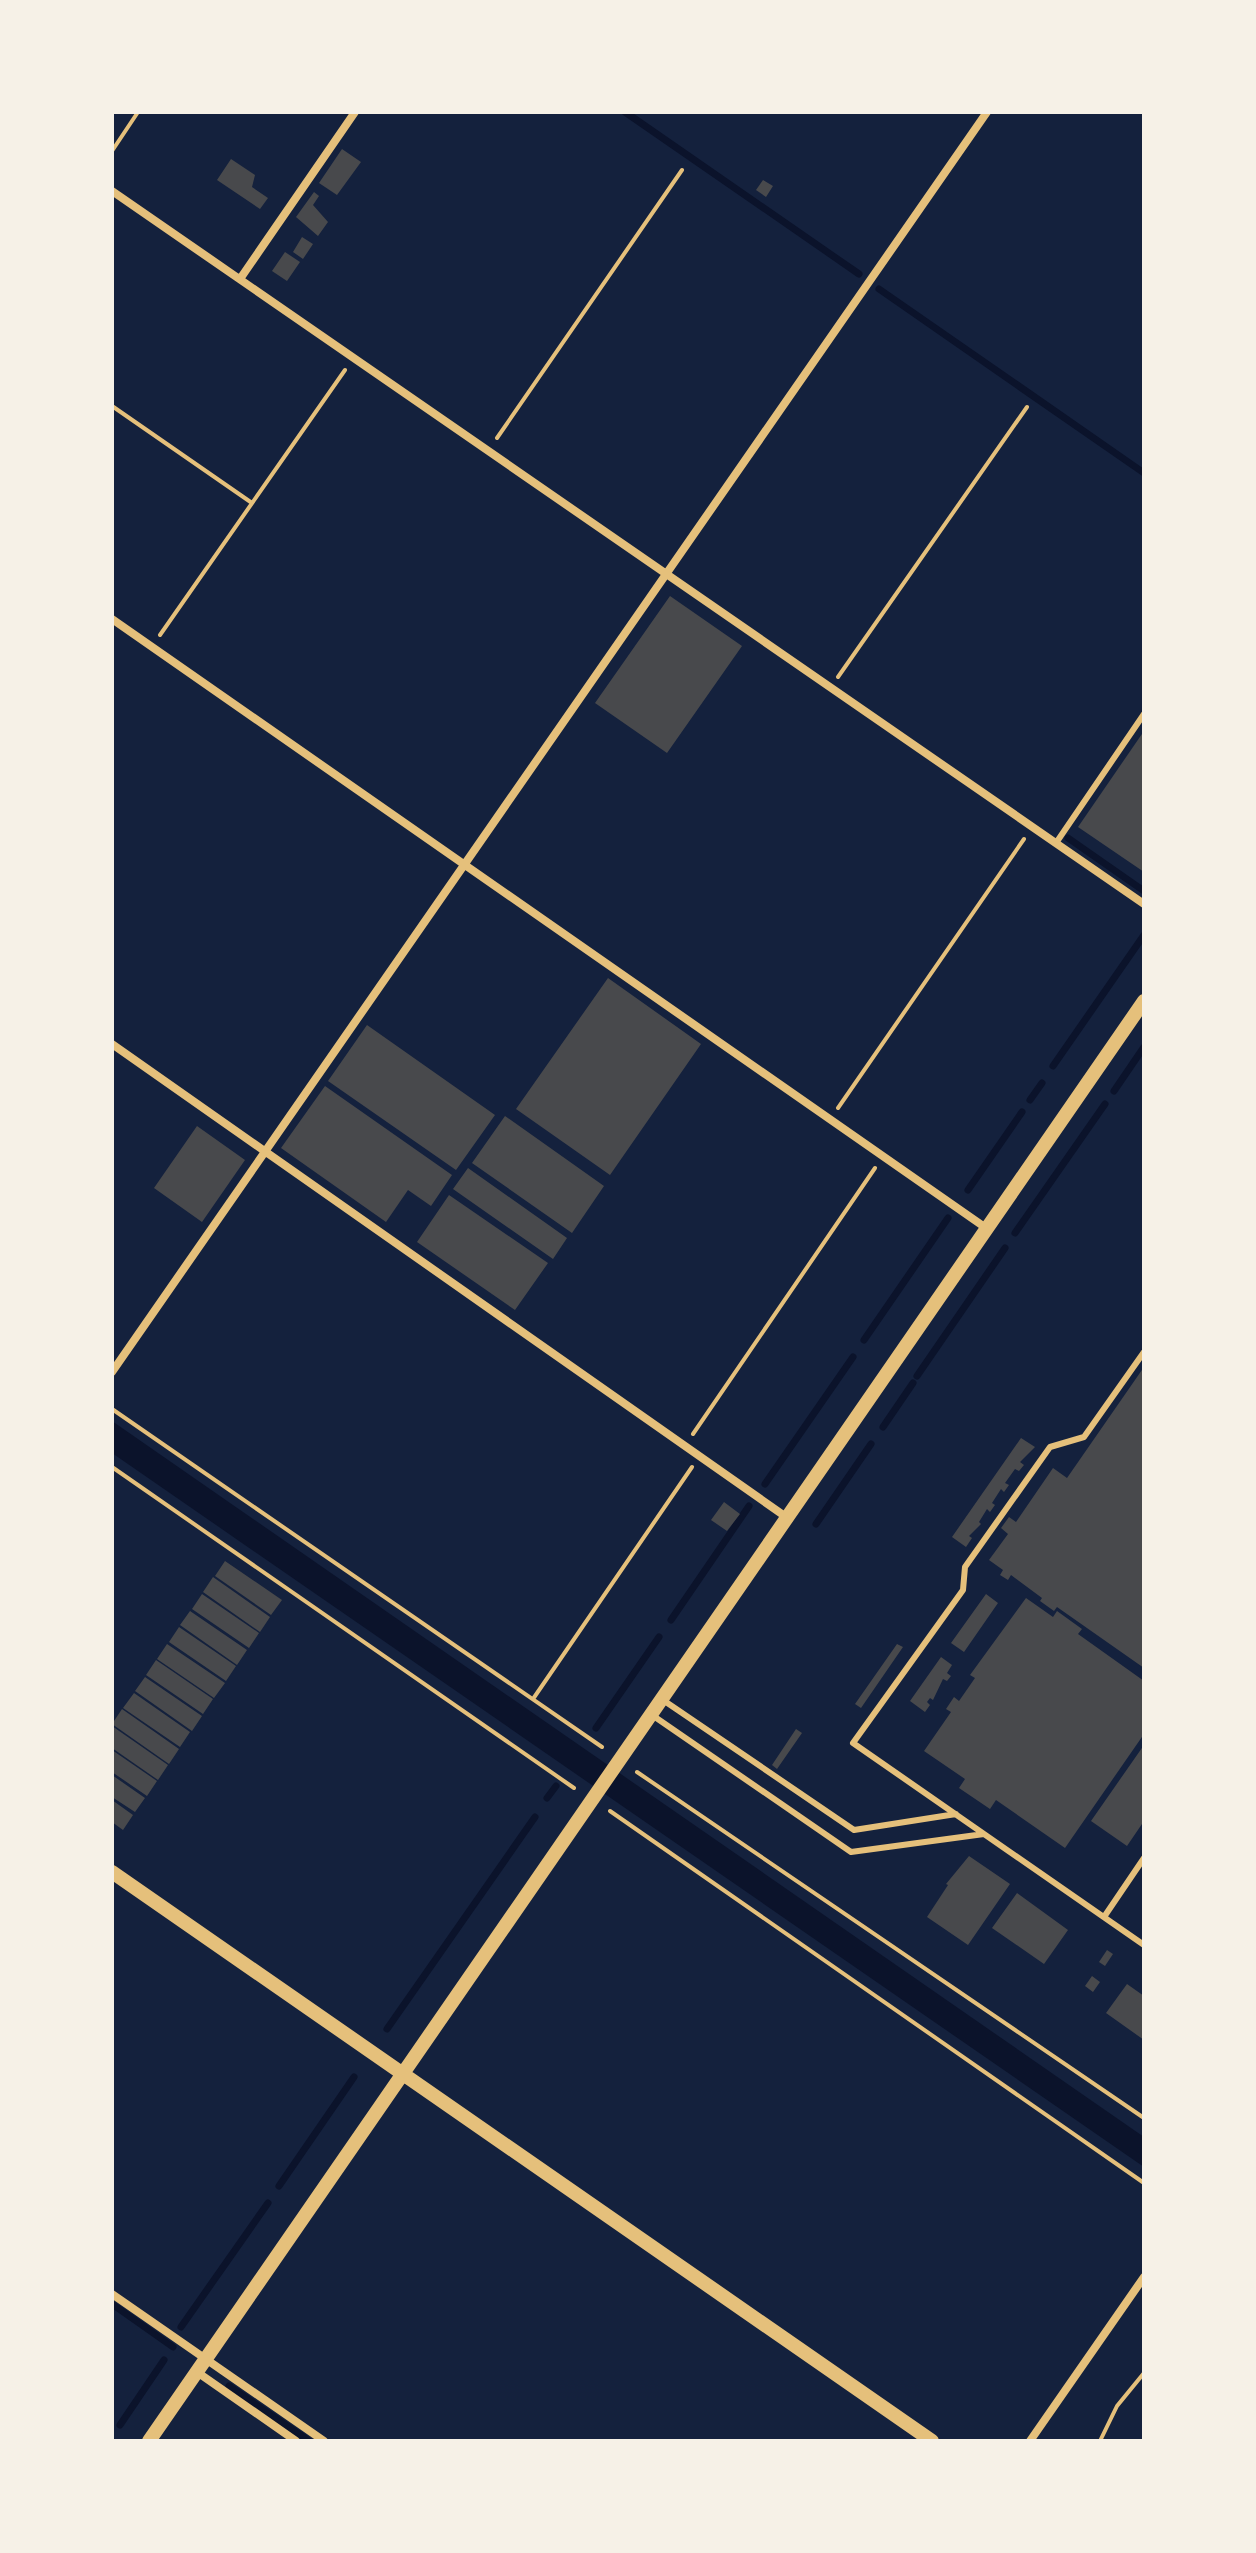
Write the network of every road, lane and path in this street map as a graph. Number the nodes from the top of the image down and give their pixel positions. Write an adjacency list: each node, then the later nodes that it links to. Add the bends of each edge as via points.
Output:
1 (138, 112): 4 (path)
2 (355, 112): 7 (street)
3 (987, 112): 13 (street)
4 (112, 151)
5 (682, 170): 11 (path)
6 (112, 191): 7 (street)
7 (240, 279): 8 (street)
8 (353, 358): 11 (street); 12 (path)
9 (112, 406): 12 (path)
10 (1027, 407): 16 (path)
11 (488, 451): 13 (street)
12 (252, 503): 15 (path)
13 (667, 574): 16 (street); 20 (street)
14 (112, 619): 15 (street)
15 (152, 647): 20 (street)
16 (831, 688): 18 (street)
17 (1144, 714): 19 (lane)
18 (1032, 827): 19 (street); 24 (path)
19 (1056, 843): 21 (street)
20 (465, 864): 24 (street); 25 (street)
21 (1144, 904)
22 (1144, 1001): 27 (street)
23 (112, 1044): 25 (street)
24 (830, 1120): 26 (street)
25 (264, 1153): 29 (street); 31 (street)
26 (883, 1157): 27 (street); 31 (path)
27 (986, 1228): 34 (street)
28 (1144, 1352): 42 (lane, via 1084,1437 1050,1447 965,1567 963,1590 853,1743)
29 (112, 1372)
30 (112, 1409): 35 (path)
31 (685, 1446): 32 (street)
32 (699, 1456): 34 (street); 35 (path)
33 (112, 1467): 40 (path)
34 (789, 1519): 36 (street)
35 (533, 1699): 38 (path)
36 (663, 1700): 37 (street); 42 (lane, via 854,1830)
37 (652, 1715): 43 (lane, via 851,1852); 48 (street)
38 (602, 1747)
39 (637, 1772): 49 (path)
40 (574, 1788)
41 (610, 1811): 50 (path)
42 (956, 1814): 43 (lane)
43 (984, 1834): 46 (lane)
44 (1144, 1858): 46 (lane)
45 (112, 1872): 48 (street)
46 (1104, 1917): 47 (lane)
47 (1144, 1945)
48 (403, 2074): 53 (street); 58 (street)
49 (1144, 2118)
50 (1144, 2183)
51 (1144, 2277): 59 (street)
52 (112, 2294): 53 (street)
53 (201, 2365): 55 (street); 56 (street); 57 (street)
54 (1144, 2373): 60 (path, via 1117,2406)
55 (149, 2441)
56 (296, 2441)
57 (324, 2441)
58 (932, 2441)
59 (1030, 2441)
60 (1100, 2441)

